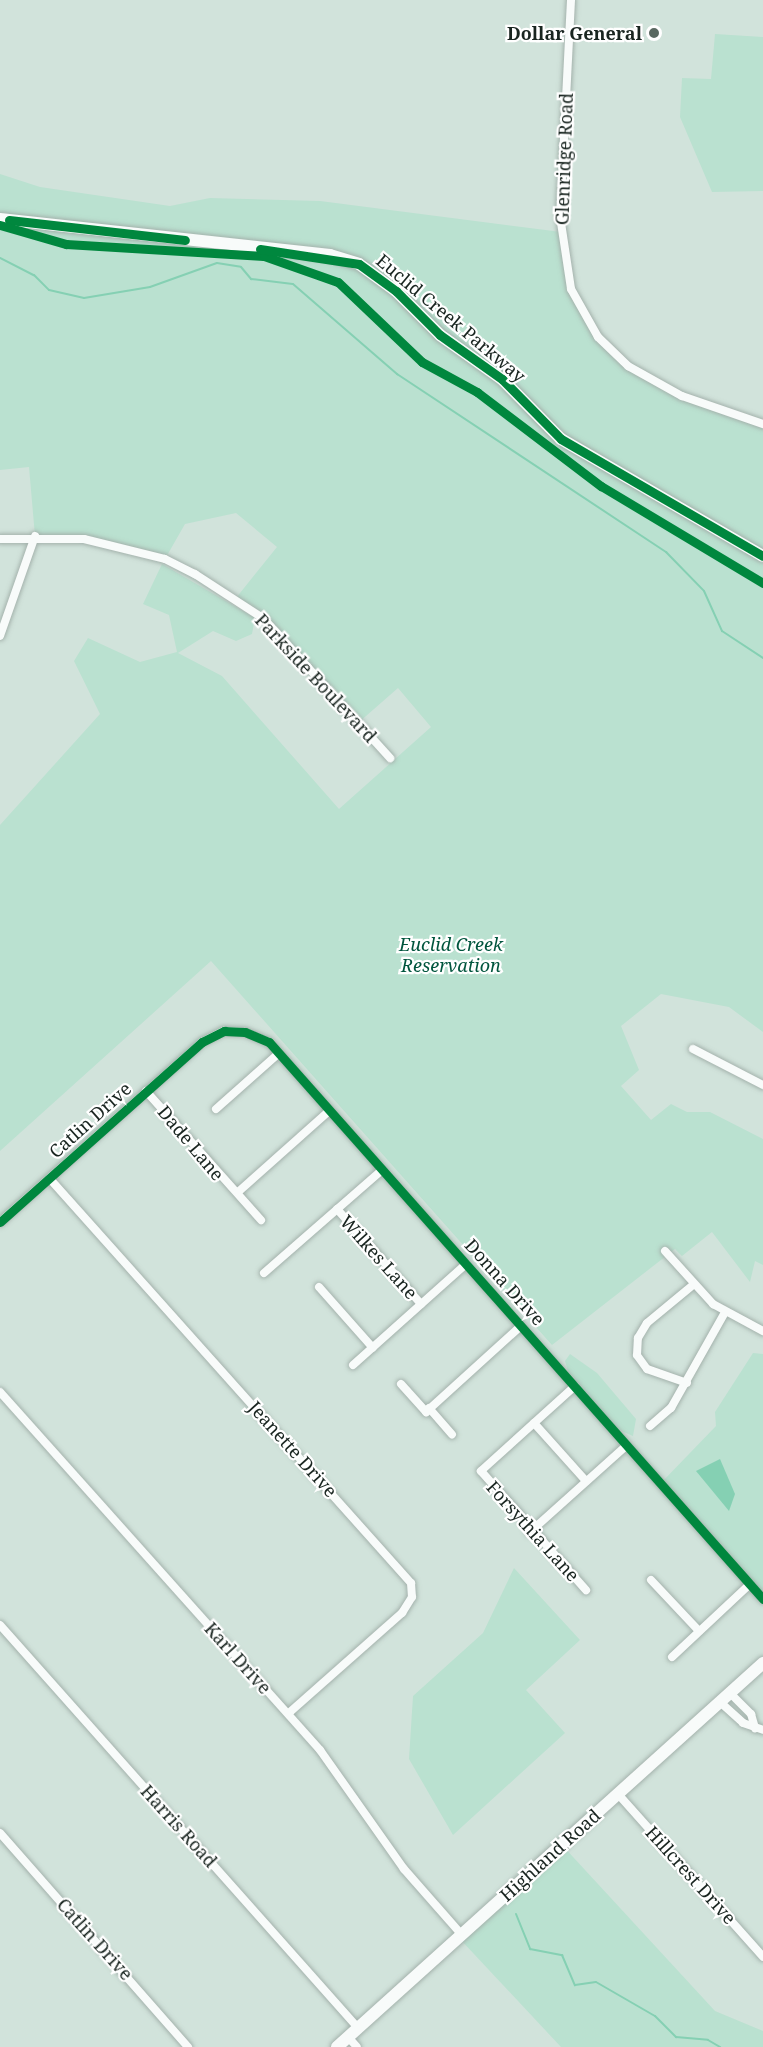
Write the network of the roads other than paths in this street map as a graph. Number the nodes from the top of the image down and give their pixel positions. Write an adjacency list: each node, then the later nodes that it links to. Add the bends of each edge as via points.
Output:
1 (571, 0): 3 (street, Glenridge Road, via 560,216 571,289 598,337 628,366 682,396)
2 (0, 219): 6 (street, Euclid Creek Parkway, via 330,255 359,264 396,291 440,335 502,379 561,439)
3 (763, 424)
4 (35, 537): 5 (street, Parkside Boulevard); 7 (street); 8 (street, Parkside Boulevard, via 129,548 165,560 231,594 264,619)
5 (0, 539)
6 (763, 556)
7 (0, 636)
8 (390, 758)
9 (202, 1042): 11 (street, Donna Drive, via 224,1030 245,1032); 13 (street, Catlin Drive)
10 (693, 1049): 12 (street)
11 (279, 1053): 14 (street); 15 (street, Donna Drive)
12 (763, 1085)
13 (146, 1091): 17 (street, Catlin Drive); 18 (street, Dade Lane, via 225,1185)
14 (216, 1109)
15 (329, 1111): 16 (street, Donna Drive); 18 (street)
16 (382, 1170): 19 (street); 23 (street, Donna Drive)
17 (50, 1179): 21 (street, Catlin Drive); 54 (street, Jeanette Drive, via 411,1583 412,1597 402,1613)
18 (238, 1192): 20 (street, Dade Lane)
19 (337, 1209): 24 (street); 27 (street, Wilkes Lane)
20 (261, 1220)
21 (0, 1222)
22 (665, 1251): 25 (street)
23 (466, 1264): 27 (street); 29 (street, Donna Drive)
24 (264, 1273)
25 (693, 1285): 28 (street); 33 (street, via 647,1323 638,1338 638,1354 647,1369)
26 (319, 1287): 31 (street)
27 (421, 1304): 31 (street)
28 (724, 1312): 30 (street); 33 (street)
29 (521, 1326): 35 (street, Donna Drive); 37 (street)
30 (763, 1331)
31 (373, 1348): 32 (street)
32 (353, 1365)
33 (687, 1383): 39 (street, via 671,1408)
34 (401, 1384): 37 (street, via 426,1412)
35 (575, 1386): 38 (street); 41 (street, Donna Drive)
36 (0, 1392): 54 (street, Karl Drive)
37 (429, 1408): 40 (street)
38 (534, 1423): 42 (street); 43 (street, Forsythia Lane, via 480,1471)
39 (650, 1426)
40 (453, 1434)
41 (627, 1445): 42 (street); 45 (street, Donna Drive)
42 (586, 1481): 43 (street)
43 (530, 1532): 46 (street, Forsythia Lane)
44 (651, 1580): 49 (street)
45 (750, 1584): 47 (street, Donna Drive); 49 (street)
46 (586, 1590)
47 (763, 1599)
48 (0, 1625): 60 (street, Harris Road)
49 (699, 1631): 50 (street)
50 (672, 1657)
51 (763, 1663): 52 (street, Highland Road)
52 (730, 1693): 53 (street, Highland Road); 55 (street, via 751,1714)
53 (720, 1702): 55 (street); 56 (street, Highland Road)
54 (288, 1714): 58 (street, Karl Drive, via 334,1768 404,1869)
55 (759, 1729)
56 (618, 1794): 58 (street, Highland Road); 59 (street, Hillcrest Drive)
57 (0, 1833): 62 (street, Catlin Drive)
58 (462, 1935): 60 (street, Highland Road)
59 (763, 1957)
60 (358, 2028): 61 (street, Highland Road)
61 (348, 2037): 63 (street, Highland Road); 64 (street)
62 (188, 2047)
63 (337, 2047)
64 (357, 2047)

